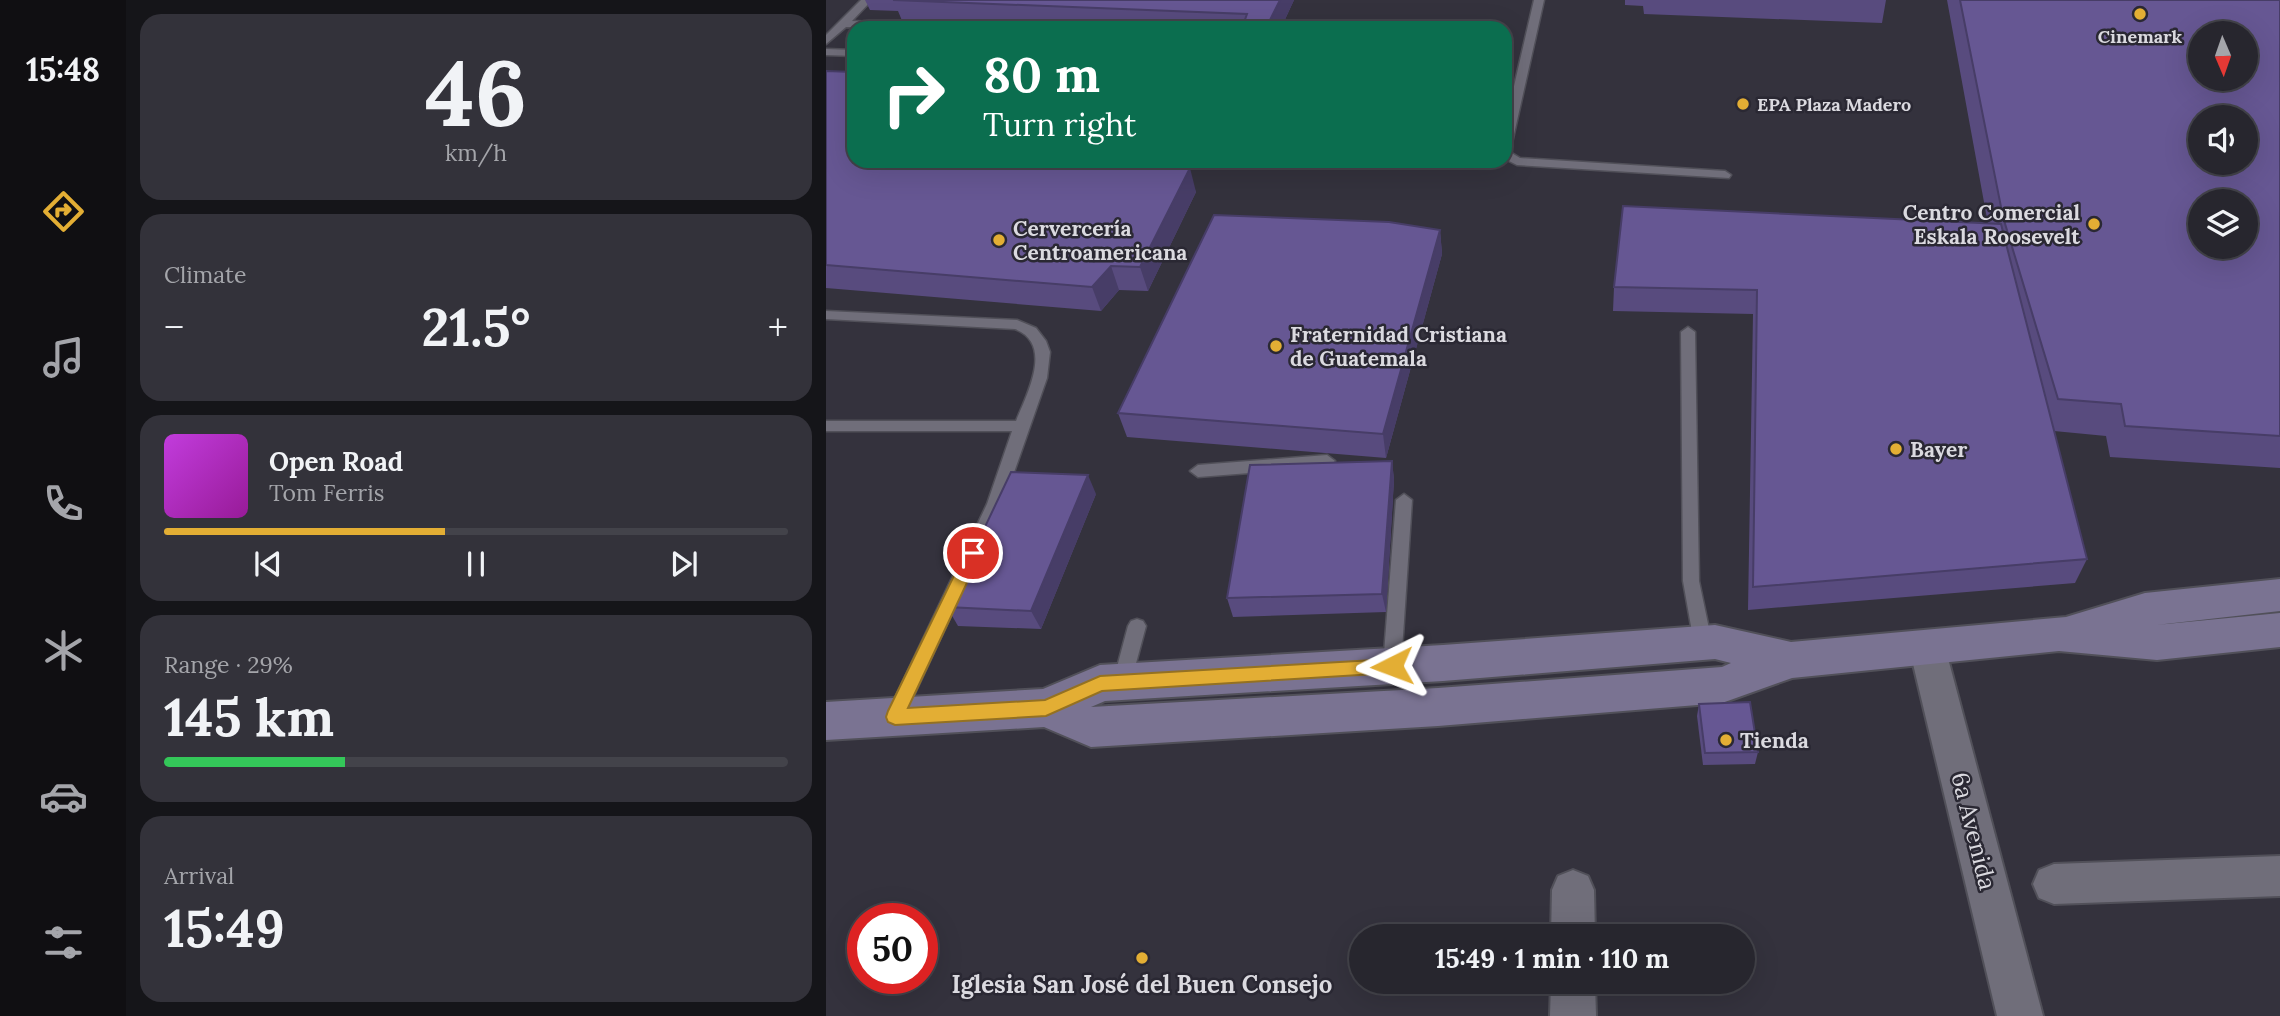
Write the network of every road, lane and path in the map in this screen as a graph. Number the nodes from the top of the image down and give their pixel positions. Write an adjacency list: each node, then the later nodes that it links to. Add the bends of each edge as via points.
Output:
1 (867, 0): 3 (lane)
2 (1539, 0): 8 (lane)
3 (843, 24): 4 (lane); 5 (lane)
4 (847, 24)
5 (826, 41)
6 (826, 52): 7 (lane)
7 (847, 53)
8 (1512, 121)
9 (1512, 157): 10 (lane)
10 (1725, 175)
11 (826, 315): 14 (lane, via 1017,325 1033,332 1041,346 1043,369)
12 (1688, 332): 22 (lane, via 1691,581)
13 (826, 426): 14 (lane)
14 (1021, 426): 28 (lane, via 995,504)
15 (1327, 461): 16 (lane)
16 (1198, 471)
17 (1404, 500): 25 (lane)
18 (2280, 595): 21 (main road, via 2145,610)
19 (1137, 626): 26 (lane)
20 (2280, 630): 21 (main road, via 2157,643)
21 (2059, 634): 23 (main road)
22 (1703, 643): 24 (main road); 25 (main road)
23 (1927, 647): 24 (main road); 36 (street, 6a Avenida)
24 (1791, 660): 27 (main road, via 1722,685 1438,707 1091,728)
25 (1392, 666): 26 (main road)
26 (1122, 682): 27 (main road, via 1100,683)
27 (1046, 708): 28 (main road)
28 (895, 717): 29 (main road)
29 (826, 721)
30 (2280, 876): 31 (street)
31 (2054, 884)
32 (1573, 890): 33 (street)
33 (1573, 924)
34 (1573, 994): 35 (street)
35 (1573, 1016)
36 (2020, 1016)

